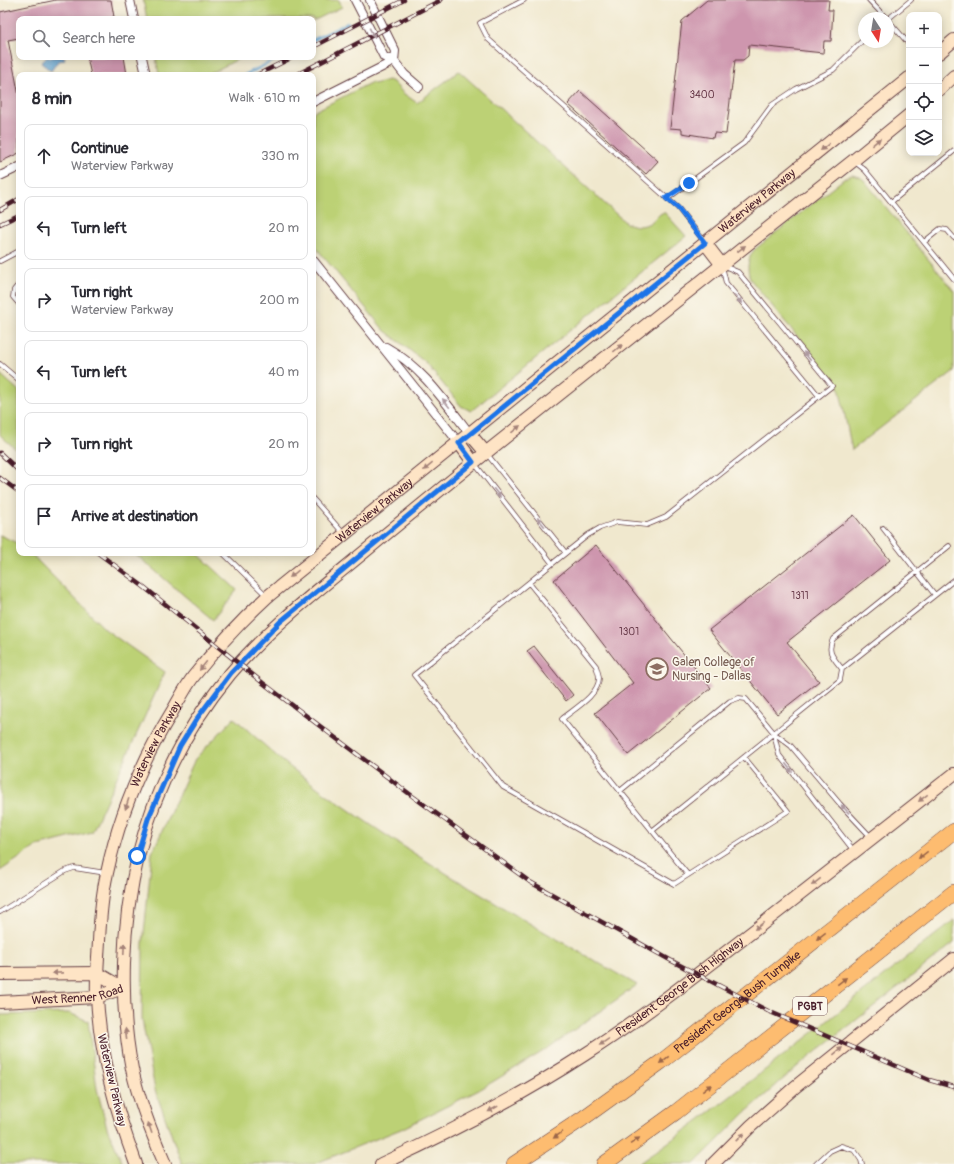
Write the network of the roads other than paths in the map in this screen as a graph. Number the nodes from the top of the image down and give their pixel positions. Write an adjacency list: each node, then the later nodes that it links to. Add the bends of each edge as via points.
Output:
1 (130, 0): 9 (street)
2 (355, 0): 16 (street, one-way to 16, via 384,57)
3 (370, 0): 16 (street, via 395,51)
4 (524, 0): 28 (lane, via 480,23 488,39)
5 (869, 0): 7 (lane)
6 (911, 0): 8 (lane)
7 (880, 12)
8 (894, 13)
9 (133, 16)
10 (894, 27): 12 (lane)
11 (954, 40): 14 (main road)
12 (906, 41)
13 (858, 45): 28 (lane, via 833,70 772,105 744,143)
14 (942, 50)
15 (143, 60): 17 (street)
16 (394, 60): 20 (street); 22 (street)
17 (145, 72)
18 (954, 76): 21 (main road)
19 (906, 80): 32 (main road, Waterview Parkway, one-way to 32)
20 (418, 87)
21 (942, 87)
22 (316, 100)
23 (906, 117): 25 (main road, Waterview Parkway, one-way to 23)
24 (954, 151): 29 (lane)
25 (854, 160): 29 (lane); 36 (main road, Waterview Parkway, one-way to 25)
26 (16, 168): 27 (street)
27 (0, 176)
28 (666, 198): 32 (lane, via 678,208)
29 (891, 202): 31 (lane)
30 (954, 238): 31 (lane, via 947,230 940,229)
31 (924, 242): 37 (lane)
32 (705, 243): 36 (main road); 44 (main road, Waterview Parkway)
33 (16, 253): 34 (lane)
34 (0, 261)
35 (316, 264): 40 (street)
36 (722, 265): 43 (lane, one-way to 43, via 726,283); 43 (lane, one-way to 36, via 832,386 738,272); 46 (main road, Waterview Parkway, one-way to 36)
37 (954, 279)
38 (16, 288): 39 (lane)
39 (16, 300)
40 (382, 345): 44 (street, one-way to 40, via 426,378 398,354); 45 (street)
41 (0, 364): 42 (lane)
42 (16, 377)
43 (819, 396): 52 (lane, via 666,517 647,524 617,522 607,525)
44 (470, 434): 45 (main road, Waterview Parkway); 46 (main road)
45 (459, 443): 47 (main road); 50 (main road, Waterview Parkway, one-way to 50)
46 (486, 453): 47 (main road, Waterview Parkway); 52 (lane, one-way to 46)
47 (473, 462): 54 (lane, one-way to 54); 76 (main road, Waterview Parkway, one-way to 47, via 128,902 137,856 162,785 180,746 198,717 231,673 280,622)
48 (316, 502): 50 (lane)
49 (883, 528): 55 (lane)
50 (344, 534): 59 (main road, Waterview Parkway, one-way to 59)
51 (949, 546): 55 (lane)
52 (565, 552): 54 (lane)
53 (226, 556): 59 (lane)
54 (552, 563): 57 (lane)
55 (918, 571): 58 (lane); 60 (lane, via 833,639 830,646 831,654)
56 (954, 580): 58 (lane)
57 (529, 583): 64 (lane, via 596,666 599,676 594,693 562,719); 70 (lane, via 414,675 503,787 674,884)
58 (935, 595): 60 (lane)
59 (267, 597): 69 (main road, Waterview Parkway, one-way to 69, via 227,636 192,678 164,725 130,795)
60 (842, 669): 61 (lane, via 840,680)
61 (774, 733): 62 (lane); 64 (lane, via 746,699 730,701); 67 (lane, one-way to 61, via 792,746); 68 (lane, one-way to 68, via 779,756)
62 (744, 757): 65 (lane); 70 (lane, via 788,811)
63 (954, 774): 67 (main road, President George Bush Highway, one-way to 67)
64 (620, 791): 65 (lane)
65 (652, 831): 70 (lane)
66 (954, 831): 82 (highway, President George Bush Turnpike, one-way to 82, via 666,1058)
67 (872, 838): 68 (main road, President George Bush Highway)
68 (854, 852): 81 (main road, President George Bush Highway, one-way to 81, via 650,1011 586,1054 485,1114)
69 (107, 873): 72 (lane, via 74,868 65,870); 74 (main road, Waterview Parkway, via 100,919)
70 (688, 875)
71 (951, 895): 83 (highway, PGBT, one-way to 71, via 676,1112)
72 (0, 912)
73 (954, 959): 84 (main road, one-way to 73, via 800,1083)
74 (97, 973): 75 (main road, West Renner Road, one-way to 75); 76 (main road, West Renner Road); 77 (main road, Waterview Parkway)
75 (0, 974)
76 (123, 988): 77 (main road, West Renner Road); 80 (main road, Waterview Parkway, one-way to 76, via 152,1133 133,1072 126,1038)
77 (97, 998): 78 (main road, West Renner Road); 79 (main road, Waterview Parkway, via 109,1078)
78 (0, 1002)
79 (136, 1164)
80 (165, 1164)
81 (381, 1164)
82 (514, 1164)
83 (604, 1164)
84 (713, 1164)
85 (816, 1164): 86 (lane, via 830,1151 841,1146 854,1150)
86 (862, 1164)

